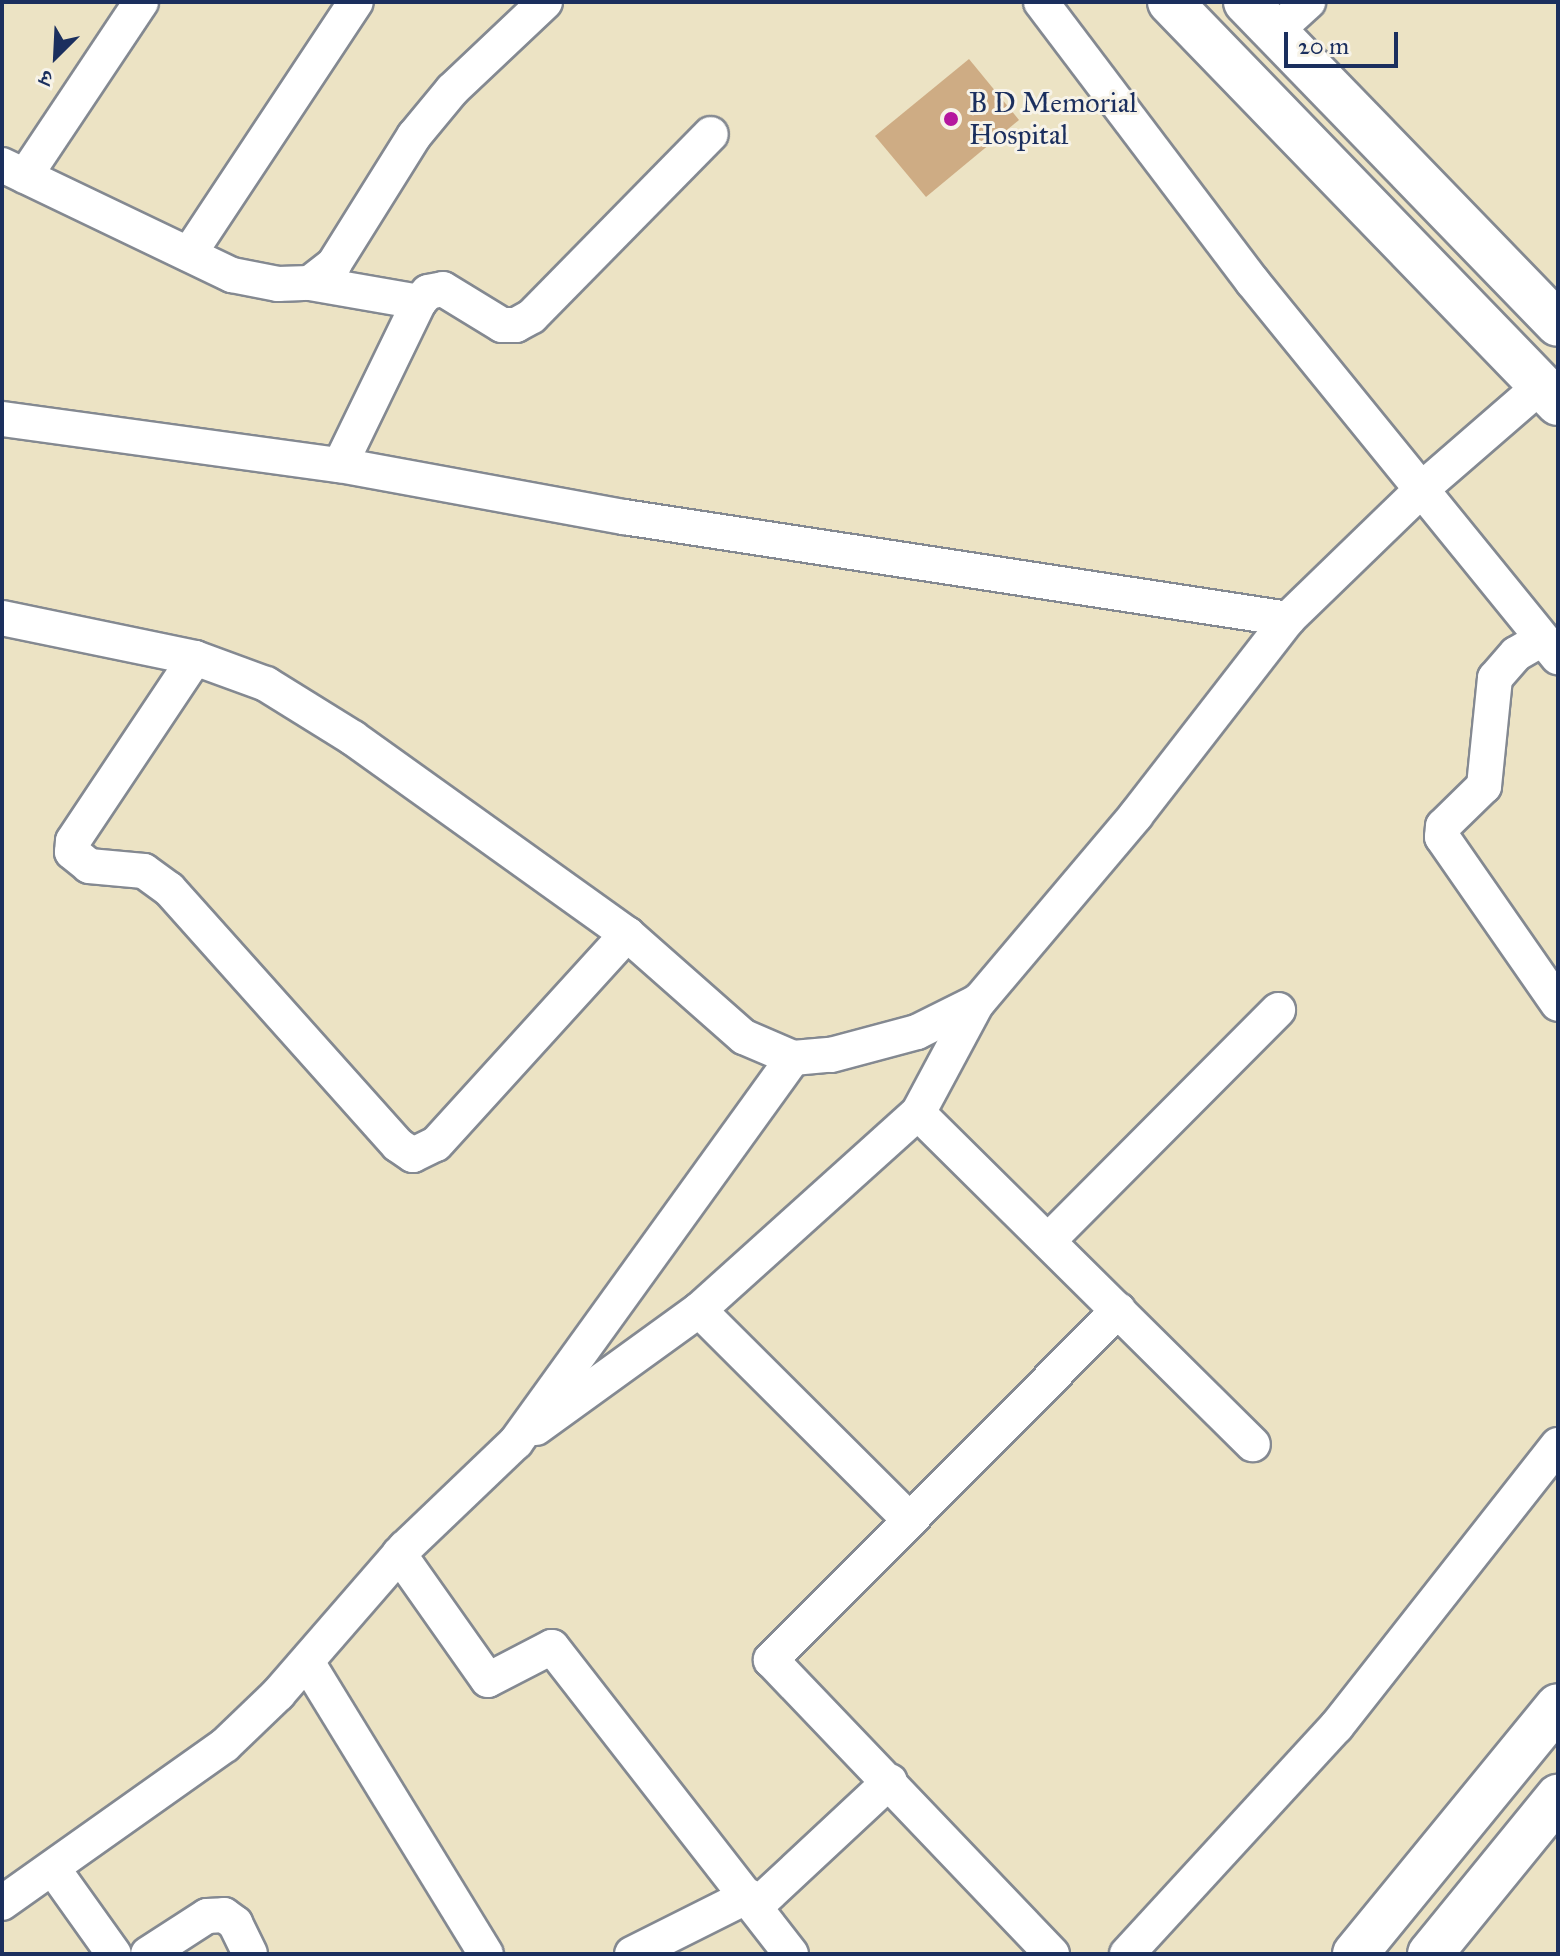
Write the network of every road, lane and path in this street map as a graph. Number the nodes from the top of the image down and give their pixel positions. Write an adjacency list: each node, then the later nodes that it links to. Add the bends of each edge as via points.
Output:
1 (141, 2): 9 (street)
2 (356, 2): 10 (street)
3 (545, 2): 11 (street, via 452,90 414,136 334,264)
4 (1041, 2): 17 (street, via 1252,281)
5 (1170, 2): 14 (main road)
6 (1308, 2): 7 (street)
7 (1260, 17): 13 (main road)
8 (711, 134): 12 (street, via 532,316 516,325 502,325 443,289 428,292)
9 (13, 170): 10 (street)
10 (189, 254): 11 (street, via 232,275 278,284)
11 (310, 283): 12 (street)
12 (419, 302): 16 (street)
13 (1558, 324)
14 (1550, 393): 17 (street)
15 (2, 419): 16 (street)
16 (340, 465): 19 (street, via 640,520)
17 (1424, 487): 19 (street); 20 (street)
18 (2, 618): 21 (street)
19 (1288, 619): 23 (street, via 1136,815)
20 (1550, 648): 24 (street, via 1516,654 1495,678 1484,786 1443,826 1442,837)
21 (195, 658): 22 (street, via 266,684 353,738); 22 (street, via 73,841 72,852 89,866 144,871 169,889 398,1145 413,1155 436,1144)
22 (627, 934): 26 (street, via 744,1037)
23 (979, 1001): 26 (street, via 917,1032 831,1055); 27 (street)
24 (1558, 1004)
25 (1278, 1010): 28 (street)
26 (793, 1058): 31 (street)
27 (918, 1113): 28 (street); 29 (street)
28 (1048, 1241): 30 (street)
29 (699, 1310): 31 (street); 34 (street)
30 (1118, 1310): 32 (street); 34 (street)
31 (516, 1442): 35 (street)
32 (1253, 1444)
33 (1558, 1445): 50 (street, via 1336,1727)
34 (910, 1520): 38 (street, via 771,1660)
35 (399, 1554): 36 (street); 41 (street, via 488,1680 552,1647)
36 (307, 1662): 40 (street, via 225,1745); 46 (street)
37 (1558, 1706): 51 (main road)
38 (890, 1781): 41 (street); 49 (street)
39 (1558, 1797): 52 (main road)
40 (54, 1870): 42 (street); 43 (street)
41 (752, 1901): 47 (street); 48 (street)
42 (2, 1903)
43 (114, 1954)
44 (148, 1954): 45 (street, via 207,1916 224,1915 235,1923)
45 (250, 1954)
46 (486, 1954)
47 (632, 1954)
48 (791, 1954)
49 (1052, 1954)
50 (1127, 1954)
51 (1355, 1954)
52 (1430, 1954)

